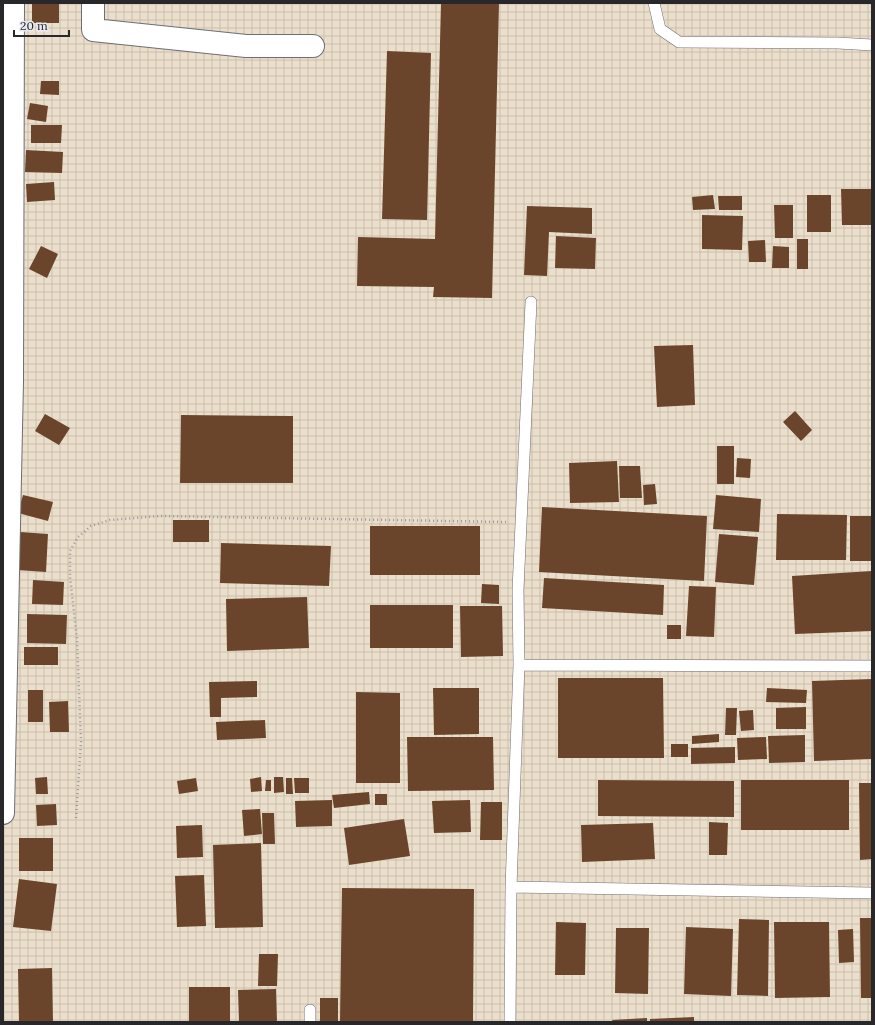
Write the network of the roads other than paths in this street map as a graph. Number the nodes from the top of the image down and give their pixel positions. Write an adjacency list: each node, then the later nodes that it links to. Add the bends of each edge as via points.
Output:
1 (13, 3): 9 (street, via 12,381)
2 (93, 3): 5 (street, via 93,30 246,46)
3 (654, 3): 4 (lane, via 660,29 679,42)
4 (872, 45)
5 (313, 46)
6 (531, 302): 7 (lane, via 518,590)
7 (519, 665): 8 (lane); 10 (lane)
8 (872, 666)
9 (3, 813)
10 (511, 887): 11 (lane); 14 (lane)
11 (872, 893)
12 (310, 1010): 13 (lane)
13 (310, 1022)
14 (510, 1022)

